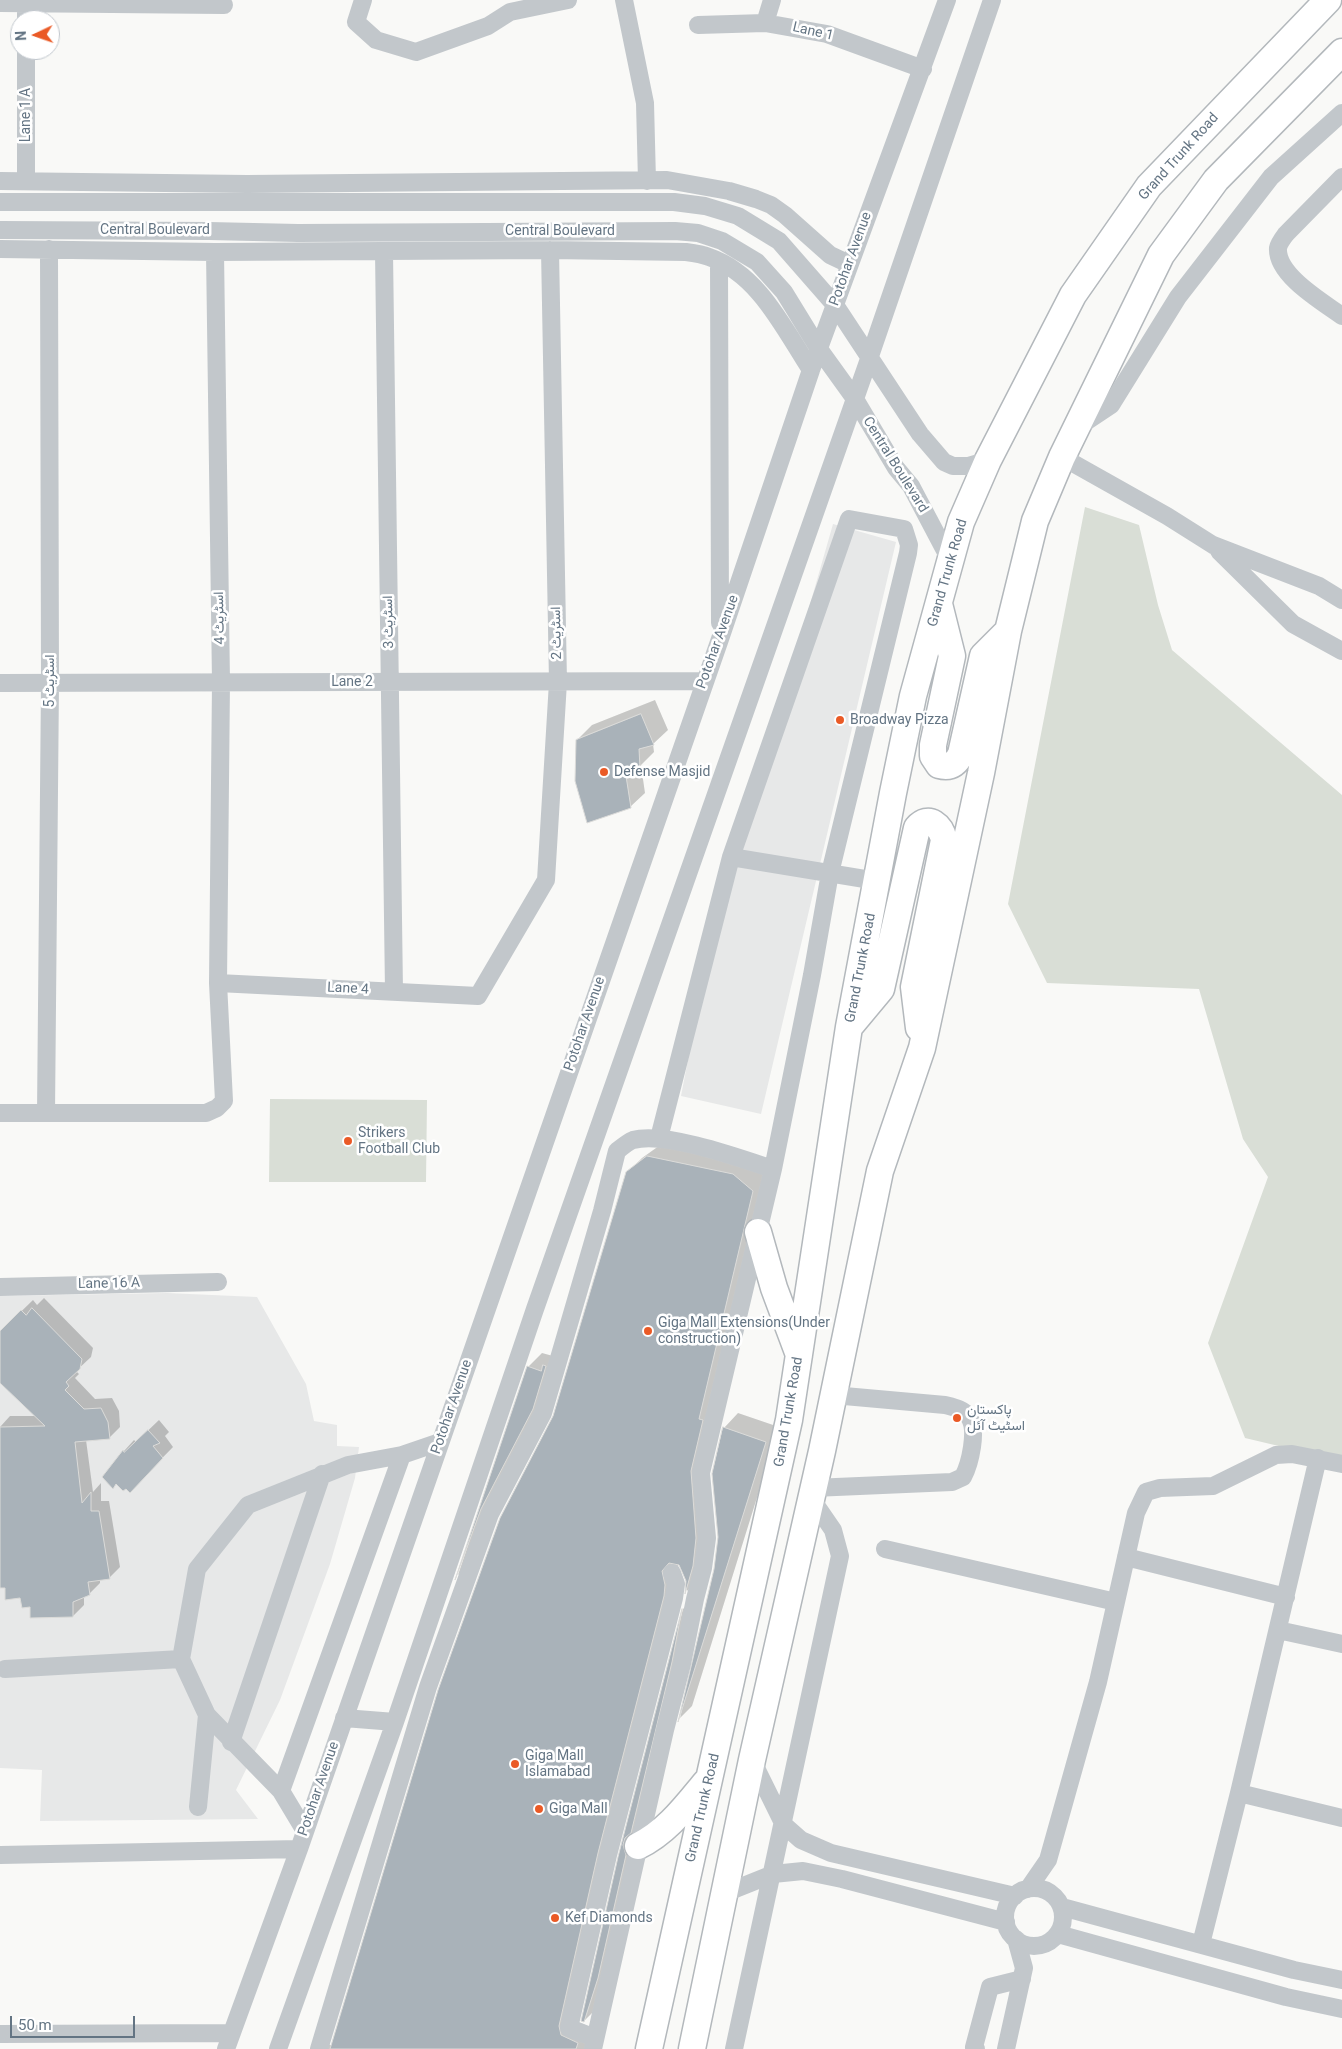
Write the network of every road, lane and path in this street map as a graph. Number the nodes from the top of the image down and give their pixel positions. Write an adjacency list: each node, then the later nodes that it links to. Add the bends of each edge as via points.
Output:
1 (363, 0): 10 (street, via 356,22 376,40 416,52 488,26)
2 (568, 0): 10 (street)
3 (624, 0): 20 (street, via 644,104)
4 (772, 0): 13 (street)
5 (947, 0): 17 (street, Potohar Avenue)
6 (992, 0): 39 (street)
7 (1328, 0): 44 (highway, Grand Trunk Road, via 1149,186 1073,295)
8 (0, 3): 11 (street)
9 (224, 5): 12 (street)
10 (509, 6)
11 (20, 10)
12 (60, 11)
13 (765, 22): 14 (street, Lane 1); 17 (street, Lane 1, via 827,34)
14 (698, 25)
15 (1342, 52): 42 (highway, via 1216,180 1161,256)
16 (26, 60): 22 (street, Lane 1 A)
17 (922, 69): 35 (street, Potohar Avenue)
18 (1342, 113): 42 (street, via 1271,177 1178,297 1111,404)
19 (1342, 177): 37 (street, via 1286,234 1278,250 1288,274)
20 (648, 180): 23 (street); 35 (street, via 667,180 756,199 785,215 830,255)
21 (0, 181): 22 (street)
22 (26, 181): 23 (street)
23 (200, 184): 25 (street)
24 (0, 202): 25 (street, Central Boulevard)
25 (200, 202): 36 (street, Central Boulevard, via 664,202 705,206 738,216 779,241)
26 (0, 230): 27 (street, Central Boulevard)
27 (298, 233): 32 (street); 38 (street, Central Boulevard, via 555,230 698,233 722,241 757,262 784,292)
28 (0, 249): 29 (street)
29 (49, 249): 31 (street); 57 (street, اسٹریٹ 5)
30 (550, 250): 33 (street); 34 (street, via 686,252); 55 (street, اسٹریٹ 2)
31 (215, 252): 32 (street); 53 (street, اسٹریٹ 4)
32 (299, 252): 33 (street)
33 (384, 252): 54 (street, اسٹریٹ 3)
34 (719, 261): 40 (street, via 738,272 759,291); 50 (street)
35 (849, 264): 36 (street, Potohar Avenue)
36 (835, 305): 38 (street, Potohar Avenue); 39 (street, Central Boulevard)
37 (1342, 316)
38 (819, 349): 40 (street, Potohar Avenue); 41 (street, Central Boulevard)
39 (869, 359): 41 (street); 44 (street, Central Boulevard, via 920,434 944,462 968,466)
40 (811, 370): 50 (street, Potohar Avenue)
41 (855, 399): 46 (street, Central Boulevard, via 896,468 911,486); 92 (street, via 535,1309)
42 (1077, 427): 43 (highway)
43 (1062, 457): 45 (street); 49 (highway, via 1035,521)
44 (988, 460): 46 (highway, Grand Trunk Road, via 961,522)
45 (1213, 546): 47 (street, via 1319,586); 51 (street, via 1293,624)
46 (950, 560): 48 (highway, Grand Trunk Road)
47 (1342, 600)
48 (939, 602): 49 (highway, via 952,656 933,746 933,756 939,765 947,767 956,763 961,754 983,656); 60 (highway, Grand Trunk Road, via 911,706)
49 (1008, 631): 65 (highway)
50 (720, 639): 52 (street, Potohar Avenue)
51 (1342, 651)
52 (704, 681): 55 (street, Lane 2); 75 (street, Potohar Avenue)
53 (221, 682): 54 (street, Lane 2); 57 (street, Lane 2); 61 (street, اسٹریٹ 4)
54 (390, 682): 55 (street, Lane 2); 62 (street, اسٹریٹ 3)
55 (558, 682): 63 (street, اسٹریٹ 2, via 546,880)
56 (0, 683): 57 (street, Lane 2)
57 (50, 683): 67 (street, اسٹریٹ 5)
58 (731, 857): 59 (street); 59 (street, via 849,518 904,529 909,545); 68 (street)
59 (830, 873): 60 (street); 69 (street)
60 (877, 881): 64 (highway, Grand Trunk Road)
61 (218, 983): 62 (street, Lane 4); 67 (street, اسٹریٹ 4, via 224,1101 218,1108 206,1113)
62 (394, 991): 63 (street, Lane 4)
63 (478, 996)
64 (849, 1028): 65 (highway, via 881,989 917,828 928,821 936,824 944,840 914,987); 73 (highway, Grand Trunk Road)
65 (922, 1048): 74 (highway, via 880,1171)
66 (0, 1113): 67 (street, اسٹریٹ 4)
67 (46, 1113)
68 (658, 1138): 69 (street, via 723,1153); 123 (street, via 632,1140 617,1150 543,1412 490,1514 428,1687)
69 (772, 1169): 70 (street)
70 (758, 1232): 73 (highway); 103 (street, via 701,1473 707,1538 703,1568)
71 (218, 1282): 72 (street, Lane 16 A)
72 (0, 1287)
73 (799, 1356): 95 (highway, Grand Trunk Road, via 789,1420)
74 (833, 1395): 80 (highway); 80 (street, via 958,1408 969,1415 972,1423 972,1454 963,1477 952,1482)
75 (440, 1442): 76 (street); 91 (street, Potohar Avenue)
76 (402, 1454): 79 (street); 96 (street)
77 (1318, 1458): 78 (street); 82 (street, via 1276,1455 1213,1486 1160,1488 1146,1492 1136,1513); 84 (street)
78 (1342, 1464)
79 (322, 1474): 88 (street, via 248,1505 197,1569); 93 (street)
80 (812, 1493): 94 (highway); 100 (street, via 832,1530 840,1556)
81 (886, 1549): 85 (street)
82 (1126, 1558): 84 (street); 85 (street)
83 (672, 1573): 102 (street, via 676,1584 674,1598)
84 (1286, 1598): 86 (street)
85 (1116, 1602): 106 (street, via 1098,1682)
86 (1278, 1630): 87 (street); 97 (street)
87 (1342, 1644)
88 (181, 1659): 89 (street); 90 (street)
89 (5, 1669)
90 (206, 1715): 93 (street); 98 (street)
91 (344, 1718): 92 (street); 101 (street, Potohar Avenue)
92 (395, 1722): 122 (street)
93 (231, 1742): 96 (street)
94 (752, 1760): 100 (street); 109 (highway)
95 (711, 1774): 103 (highway, via 684,1810 651,1840); 124 (highway, Grand Trunk Road)
96 (281, 1791): 101 (street)
97 (1239, 1793): 99 (street); 114 (street)
98 (198, 1807)
99 (1342, 1818)
100 (784, 1825): 107 (street); 108 (street, via 801,1840 831,1853)
101 (305, 1831): 104 (street, Potohar Avenue)
102 (613, 1838): 103 (street); 121 (street, via 568,2028)
103 (638, 1846): 121 (street)
104 (298, 1849): 105 (street); 120 (street, Potohar Avenue)
105 (0, 1855)
106 (1048, 1860): 108 (street); 110 (street)
107 (773, 1874): 109 (street); 111 (street, via 803,1871 842,1879); 126 (street)
108 (1021, 1892): 110 (street, via 1044,1890); 111 (street, via 1009,1904)
109 (723, 1894): 125 (highway)
110 (1058, 1902): 112 (street, via 1063,1916); 114 (street)
111 (1006, 1922): 113 (street)
112 (1058, 1934): 115 (street); 118 (street, via 1286,1997)
113 (1016, 1939): 115 (street, via 1031,1946); 116 (street)
114 (1201, 1944): 117 (street)
115 (1041, 1945): 116 (street)
116 (1023, 1974): 127 (street, via 990,1987); 128 (street)
117 (1342, 1980)
118 (1342, 2009)
119 (0, 2034): 120 (street)
120 (229, 2041)
121 (594, 2043)
122 (278, 2049)
123 (319, 2049)
124 (649, 2049)
125 (692, 2049)
126 (734, 2049)
127 (976, 2049)
128 (1006, 2049)

